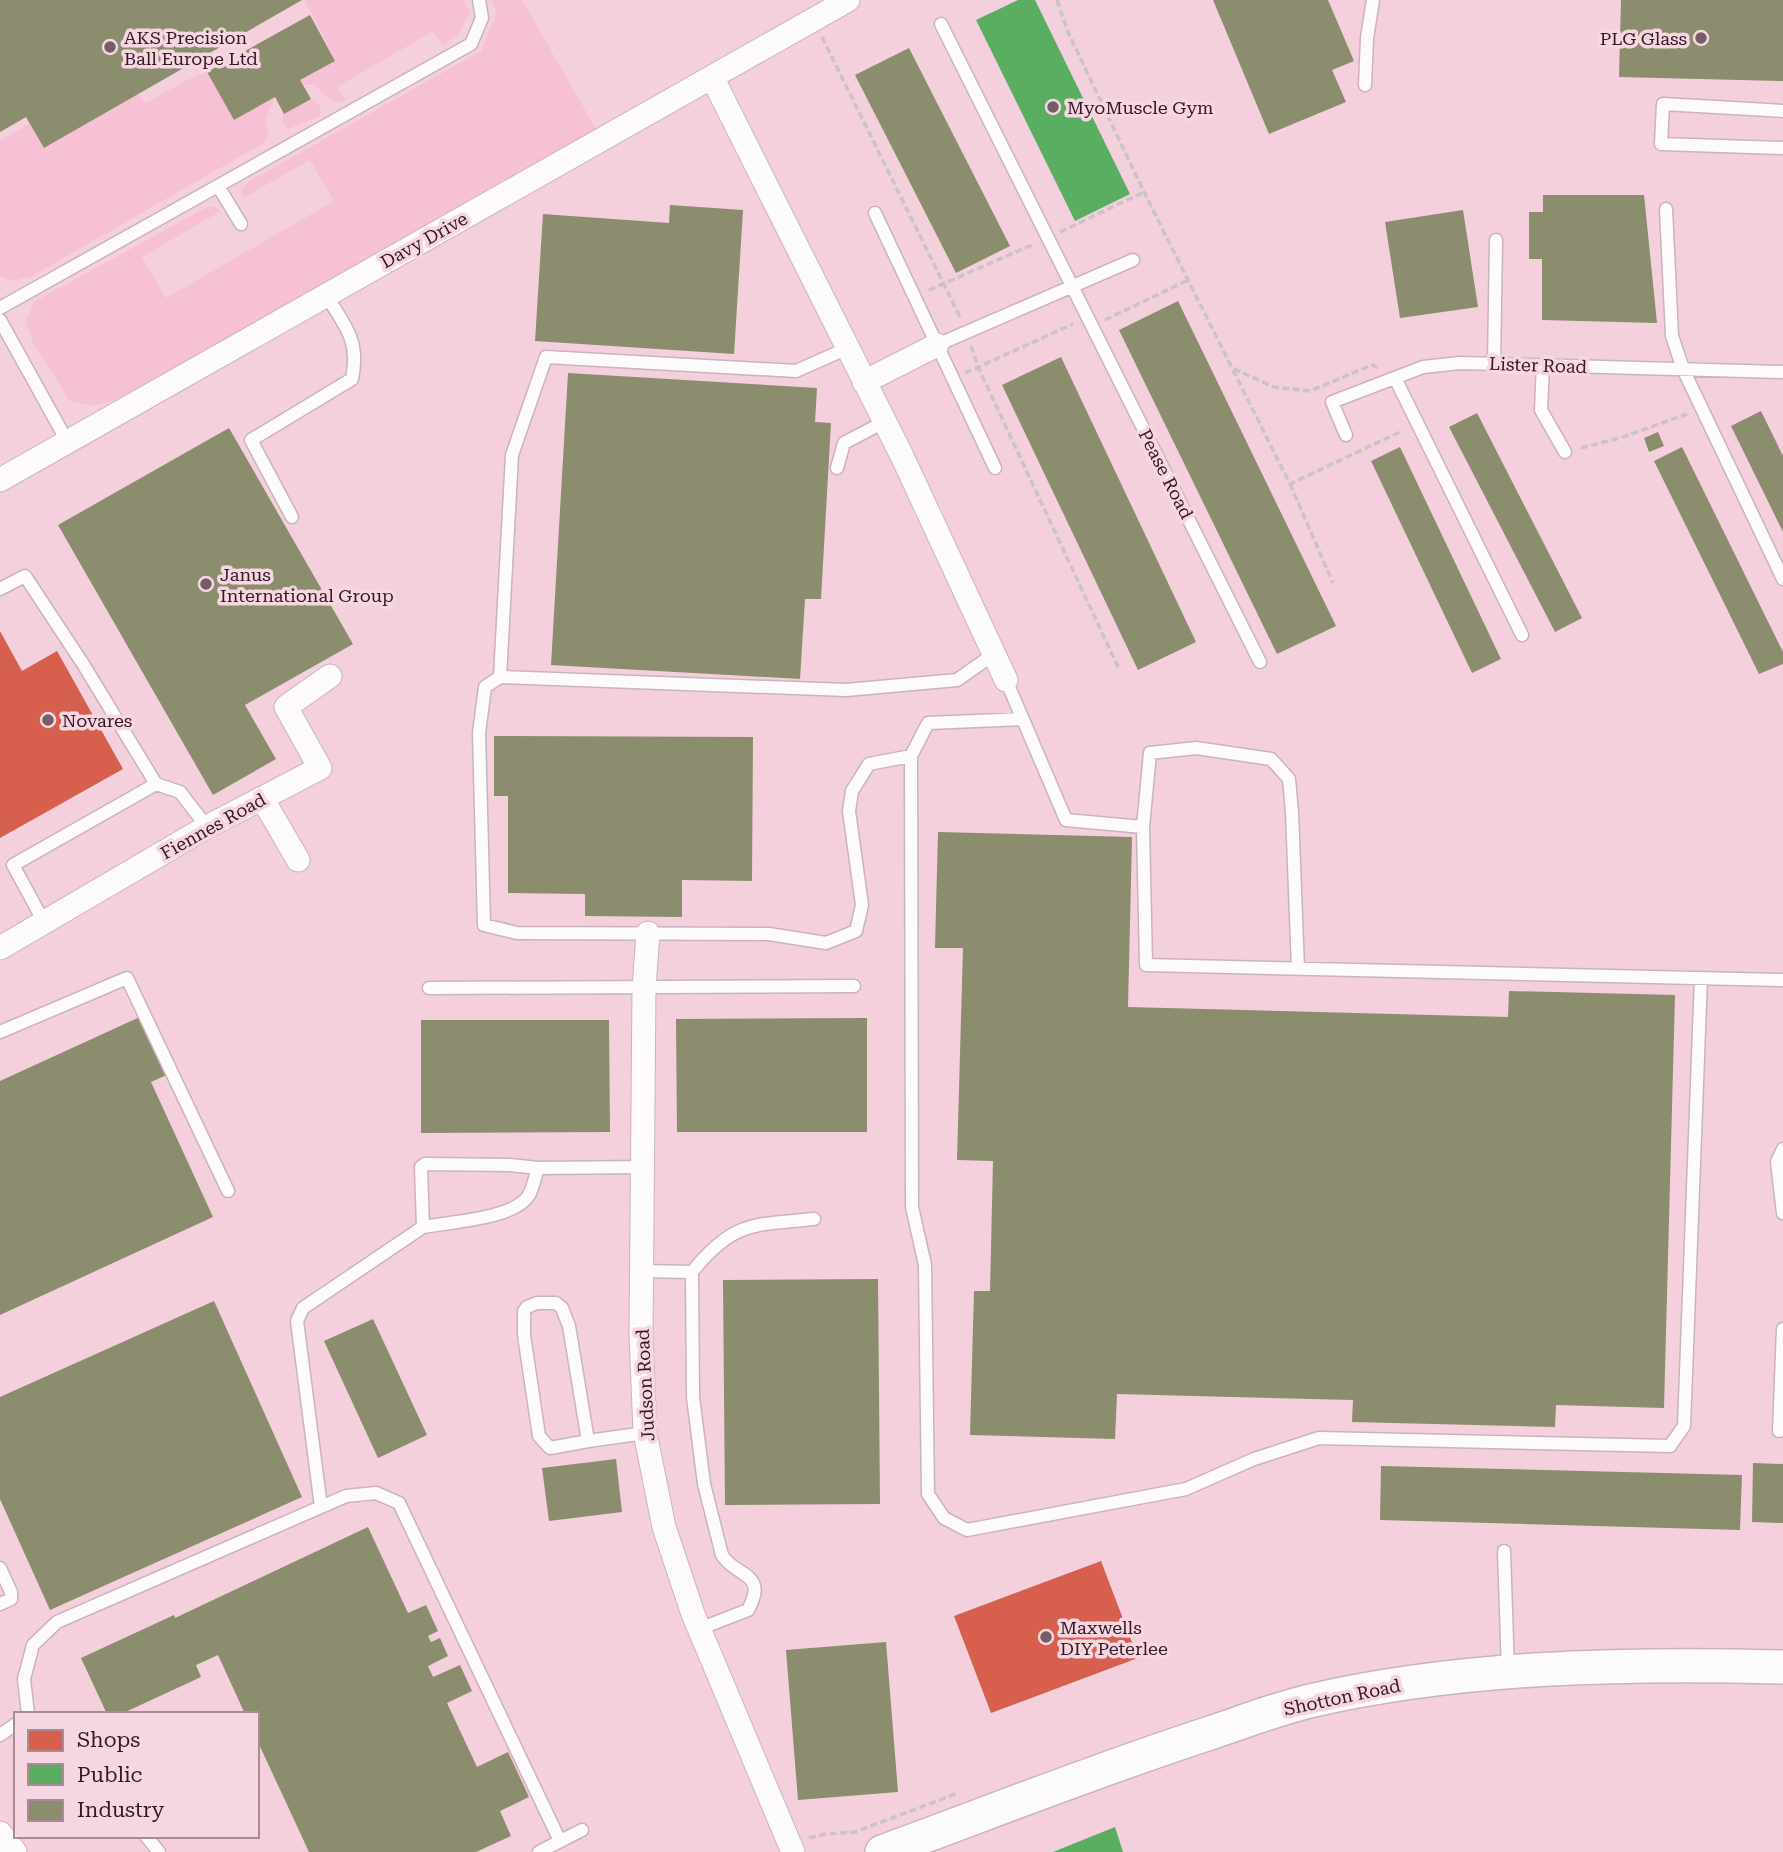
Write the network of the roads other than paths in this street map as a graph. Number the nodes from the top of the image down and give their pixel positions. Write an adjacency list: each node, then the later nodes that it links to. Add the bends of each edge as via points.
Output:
1 (479, 0): 9 (lane, via 482,18 471,44)
2 (848, 0): 5 (street, Davy Drive)
3 (1373, 0): 6 (lane)
4 (941, 24): 15 (lane, Pease Road)
5 (712, 77): 16 (street, Davy Drive); 20 (street)
6 (1365, 85)
7 (1783, 111): 8 (lane, via 1663,104 1661,144)
8 (1783, 148)
9 (218, 186): 12 (lane); 17 (lane)
10 (1667, 209): 23 (lane, via 1672,336)
11 (875, 213): 19 (lane)
12 (241, 224)
13 (1496, 240): 21 (lane)
14 (1133, 260): 15 (lane)
15 (1072, 287): 19 (lane); 39 (lane, Pease Road)
16 (326, 295): 29 (street, Davy Drive); 34 (lane, via 351,335 356,358 352,379 251,439)
17 (0, 308)
18 (0, 320): 29 (lane)
19 (937, 345): 26 (street); 32 (lane)
20 (848, 348): 26 (street); 41 (lane, via 796,372 546,357 512,455)
21 (1494, 364): 22 (lane, Lister Road); 25 (lane, Lister Road, via 1423,367)
22 (1543, 365): 23 (lane, Lister Road); 30 (lane, via 1541,410)
23 (1683, 369): 24 (lane, Lister Road); 35 (lane)
24 (1783, 372)
25 (1395, 377): 28 (lane, Lister Road, via 1332,402); 37 (lane)
26 (864, 382): 27 (street)
27 (884, 422): 31 (lane, via 844,443); 38 (street)
28 (1346, 435)
29 (67, 441): 33 (street, Davy Drive)
30 (1565, 452)
31 (837, 468)
32 (995, 468)
33 (0, 480)
34 (292, 517)
35 (1783, 579)
36 (0, 589): 45 (lane, via 25,576)
37 (1522, 635)
38 (994, 654): 41 (lane, via 957,680 846,690); 42 (street)
39 (1260, 662)
40 (330, 676): 46 (street, Fiennes Road, via 286,707 320,768)
41 (500, 677): 51 (lane, via 485,687 479,733 484,925 517,933)
42 (1006, 680): 43 (lane)
43 (1023, 719): 44 (lane, via 928,723); 48 (lane, via 1066,820)
44 (911, 756): 51 (lane, via 869,764 852,791 849,811 862,905 856,931 826,943 769,934); 54 (lane, via 912,1207 925,1265 928,1494 944,1518 967,1530 1186,1489 1254,1459 1319,1438 1670,1446 1684,1426)
45 (156, 784): 47 (lane, via 180,792); 50 (lane, via 13,865)
46 (262, 798): 47 (street, Fiennes Road); 49 (street)
47 (207, 827): 50 (street, Fiennes Road)
48 (1143, 827): 53 (lane, via 1146,965); 53 (lane, via 1150,753 1196,748 1271,759 1289,779)
49 (298, 860)
50 (44, 922): 52 (street, Fiennes Road)
51 (648, 933): 58 (street, Judson Road)
52 (0, 947)
53 (1298, 969): 54 (lane)
54 (1701, 978): 55 (lane)
55 (1783, 980)
56 (854, 986): 58 (lane)
57 (429, 988): 58 (lane)
58 (645, 988): 61 (street, Judson Road)
59 (0, 1031): 63 (lane, via 127,978)
60 (1783, 1149): 64 (lane, via 1776,1162)
61 (644, 1167): 62 (lane); 67 (street, Judson Road)
62 (538, 1168): 66 (lane, via 528,1196 507,1212); 66 (lane, via 423,1165)
63 (228, 1191)
64 (1783, 1213)
65 (814, 1219): 68 (lane, via 736,1231 720,1241)
66 (423, 1227): 73 (lane, via 303,1308 298,1321)
67 (642, 1271): 68 (lane); 71 (street, Judson Road)
68 (692, 1272): 77 (lane, via 693,1397 704,1484 722,1555 744,1572 755,1592 748,1610)
69 (1783, 1329): 70 (lane)
70 (1779, 1431)
71 (645, 1433): 72 (lane); 77 (street, Judson Road, via 664,1527)
72 (588, 1441): 72 (lane, via 550,1448 539,1436 524,1335 524,1311 531,1305 547,1302 562,1308)
73 (321, 1507): 80 (lane, via 57,1622 33,1645 24,1679); 84 (lane, via 346,1496 376,1493 399,1503)
74 (1504, 1551): 79 (lane)
75 (0, 1568): 76 (lane, via 11,1599)
76 (0, 1604)
77 (699, 1629): 88 (street, Judson Road)
78 (1783, 1667): 79 (street, Shotton Road)
79 (1508, 1671): 89 (street, Shotton Road, via 1309,1701 1168,1746)
80 (28, 1712)
81 (582, 1830): 84 (lane)
82 (0, 1833): 85 (street)
83 (148, 1838): 86 (lane)
84 (560, 1841): 87 (lane)
85 (15, 1852)
86 (159, 1852)
87 (539, 1852)
88 (793, 1852)
89 (882, 1852)

